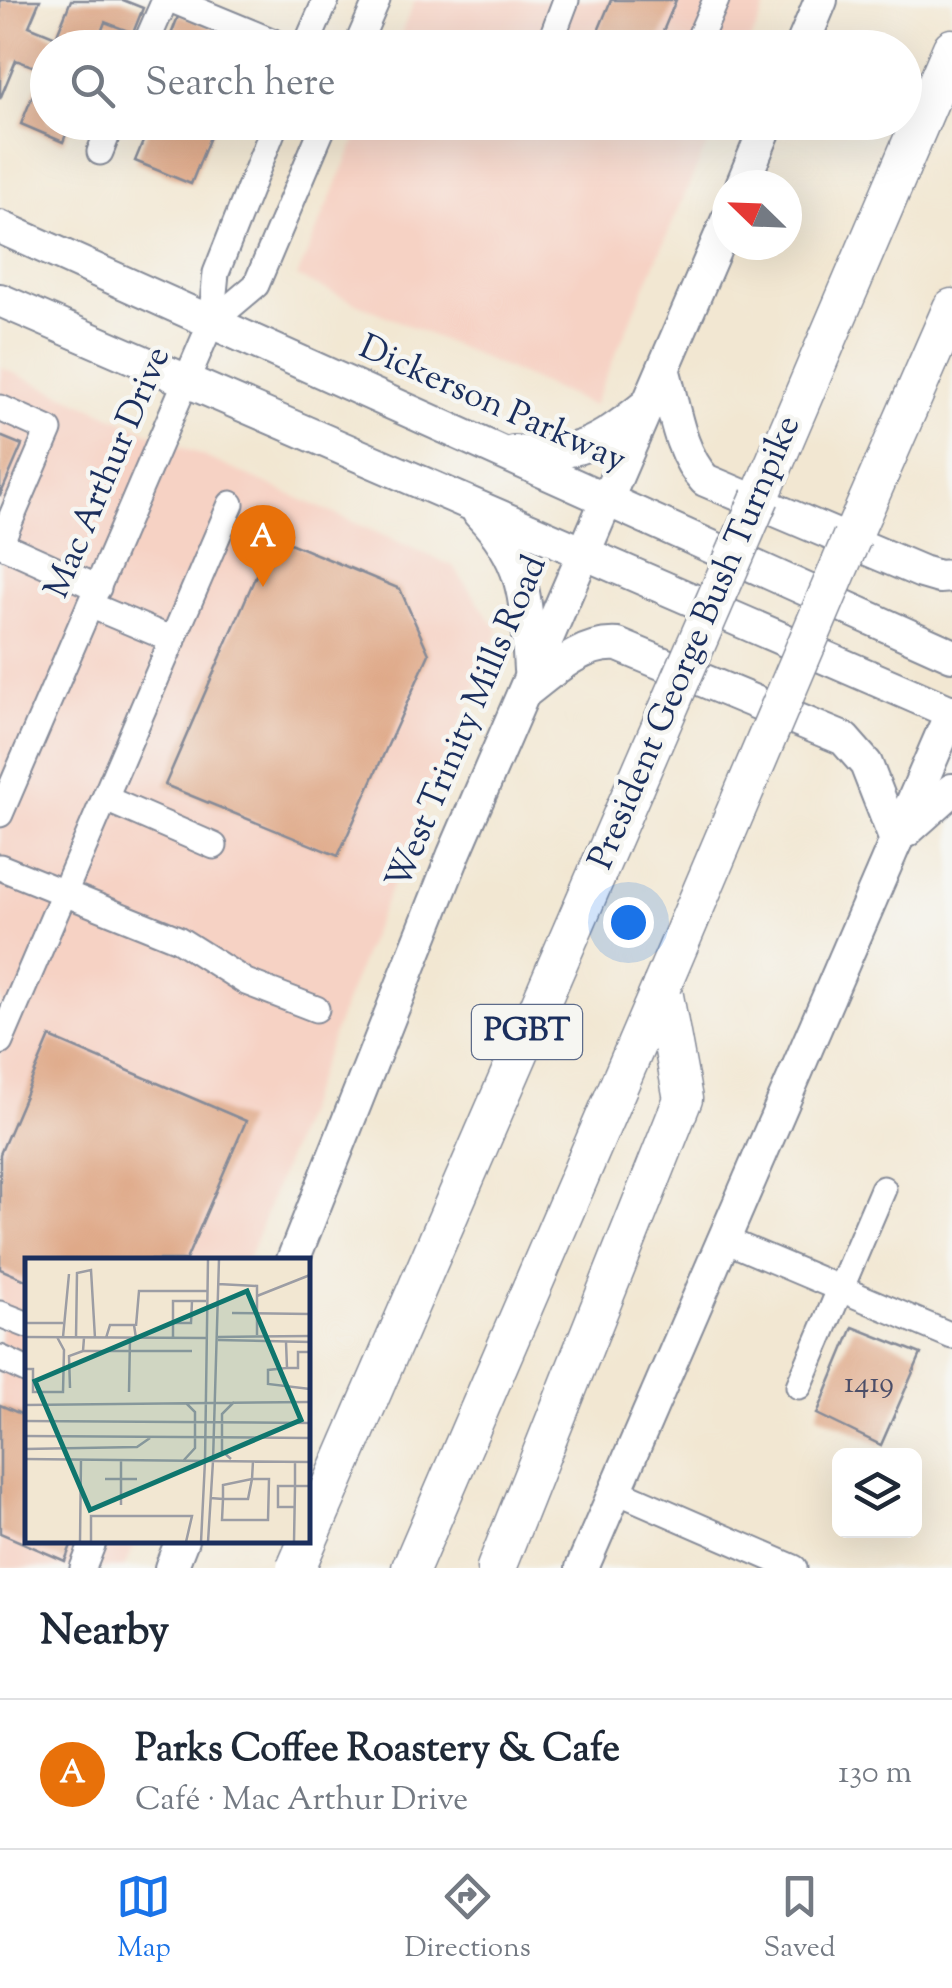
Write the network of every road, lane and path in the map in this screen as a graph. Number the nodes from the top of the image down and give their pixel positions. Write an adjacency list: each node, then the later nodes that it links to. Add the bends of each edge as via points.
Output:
1 (168, 0): 7 (street); 8 (street)
2 (326, 0): 9 (street)
3 (377, 0): 10 (street)
4 (566, 0): 11 (street)
5 (716, 0): 12 (street)
6 (821, 0): 13 (main road)
7 (153, 30)
8 (243, 30)
9 (314, 30)
10 (364, 30)
11 (553, 30)
12 (703, 30)
13 (808, 30)
14 (952, 48): 15 (highway, President George Bush Turnpike / PGBT, bridge)
15 (922, 118)
16 (105, 140): 21 (street)
17 (269, 140): 27 (street, Mac Arthur Drive, via 216,273)
18 (317, 140): 27 (street, Mac Arthur Drive, via 256,285)
19 (761, 140): 22 (main road)
20 (912, 140): 64 (highway, President George Bush Turnpike / PGBT, bridge)
21 (100, 152)
22 (748, 170)
23 (0, 227): 27 (main road, Dickerson Parkway)
24 (712, 257): 29 (main road, West Trinity Mills Road)
25 (0, 300): 28 (main road)
26 (952, 308): 50 (highway, PGBT, bridge)
27 (211, 324): 28 (street, Mac Arthur Drive); 31 (main road, Dickerson Parkway)
28 (187, 381): 34 (main road); 38 (street, Mac Arthur Drive)
29 (658, 386): 31 (main road, via 607,436 582,449); 32 (main road, West Trinity Mills Road); 37 (main road, via 693,468 705,480 922,572)
30 (0, 408): 35 (street, via 49,430)
31 (499, 451): 32 (main road, Dickerson Parkway)
32 (608, 500): 36 (main road, West Trinity Mills Road); 40 (main road, Dickerson Parkway)
33 (230, 504): 39 (street)
34 (473, 506): 36 (main road); 41 (main road, via 518,564)
35 (0, 544): 38 (street)
36 (584, 552): 41 (main road, West Trinity Mills Road); 42 (main road)
37 (952, 576)
38 (94, 596): 39 (street); 45 (street, Mac Arthur Drive)
39 (174, 640): 44 (street)
40 (952, 654)
41 (526, 685): 46 (main road, via 587,649 618,644 844,739 866,764); 55 (main road, West Trinity Mills Road)
42 (952, 712): 46 (main road)
43 (952, 790): 46 (main road)
44 (106, 798): 47 (street); 49 (street)
45 (0, 814)
46 (896, 841): 54 (main road)
47 (214, 846)
48 (0, 867): 49 (street)
49 (65, 895): 51 (street, via 178,939 246,982); 52 (street)
50 (662, 985): 71 (highway, PGBT); 72 (highway, via 684,1100)
51 (316, 1009)
52 (0, 1042)
53 (883, 1190): 56 (street)
54 (723, 1239): 56 (street); 63 (main road)
55 (294, 1258)
56 (842, 1290): 59 (street); 62 (street)
57 (0, 1314): 58 (street)
58 (25, 1324)
59 (952, 1336)
60 (0, 1358): 61 (street)
61 (25, 1369)
62 (799, 1386)
63 (615, 1490): 73 (main road); 74 (street)
64 (310, 1536)
65 (93, 1543): 68 (street)
66 (181, 1543): 69 (main road)
67 (307, 1543): 70 (highway, President George Bush Turnpike / PGBT, bridge)
68 (82, 1568)
69 (171, 1568)
70 (296, 1568)
71 (411, 1568)
72 (496, 1568)
73 (582, 1568)
74 (794, 1568)

